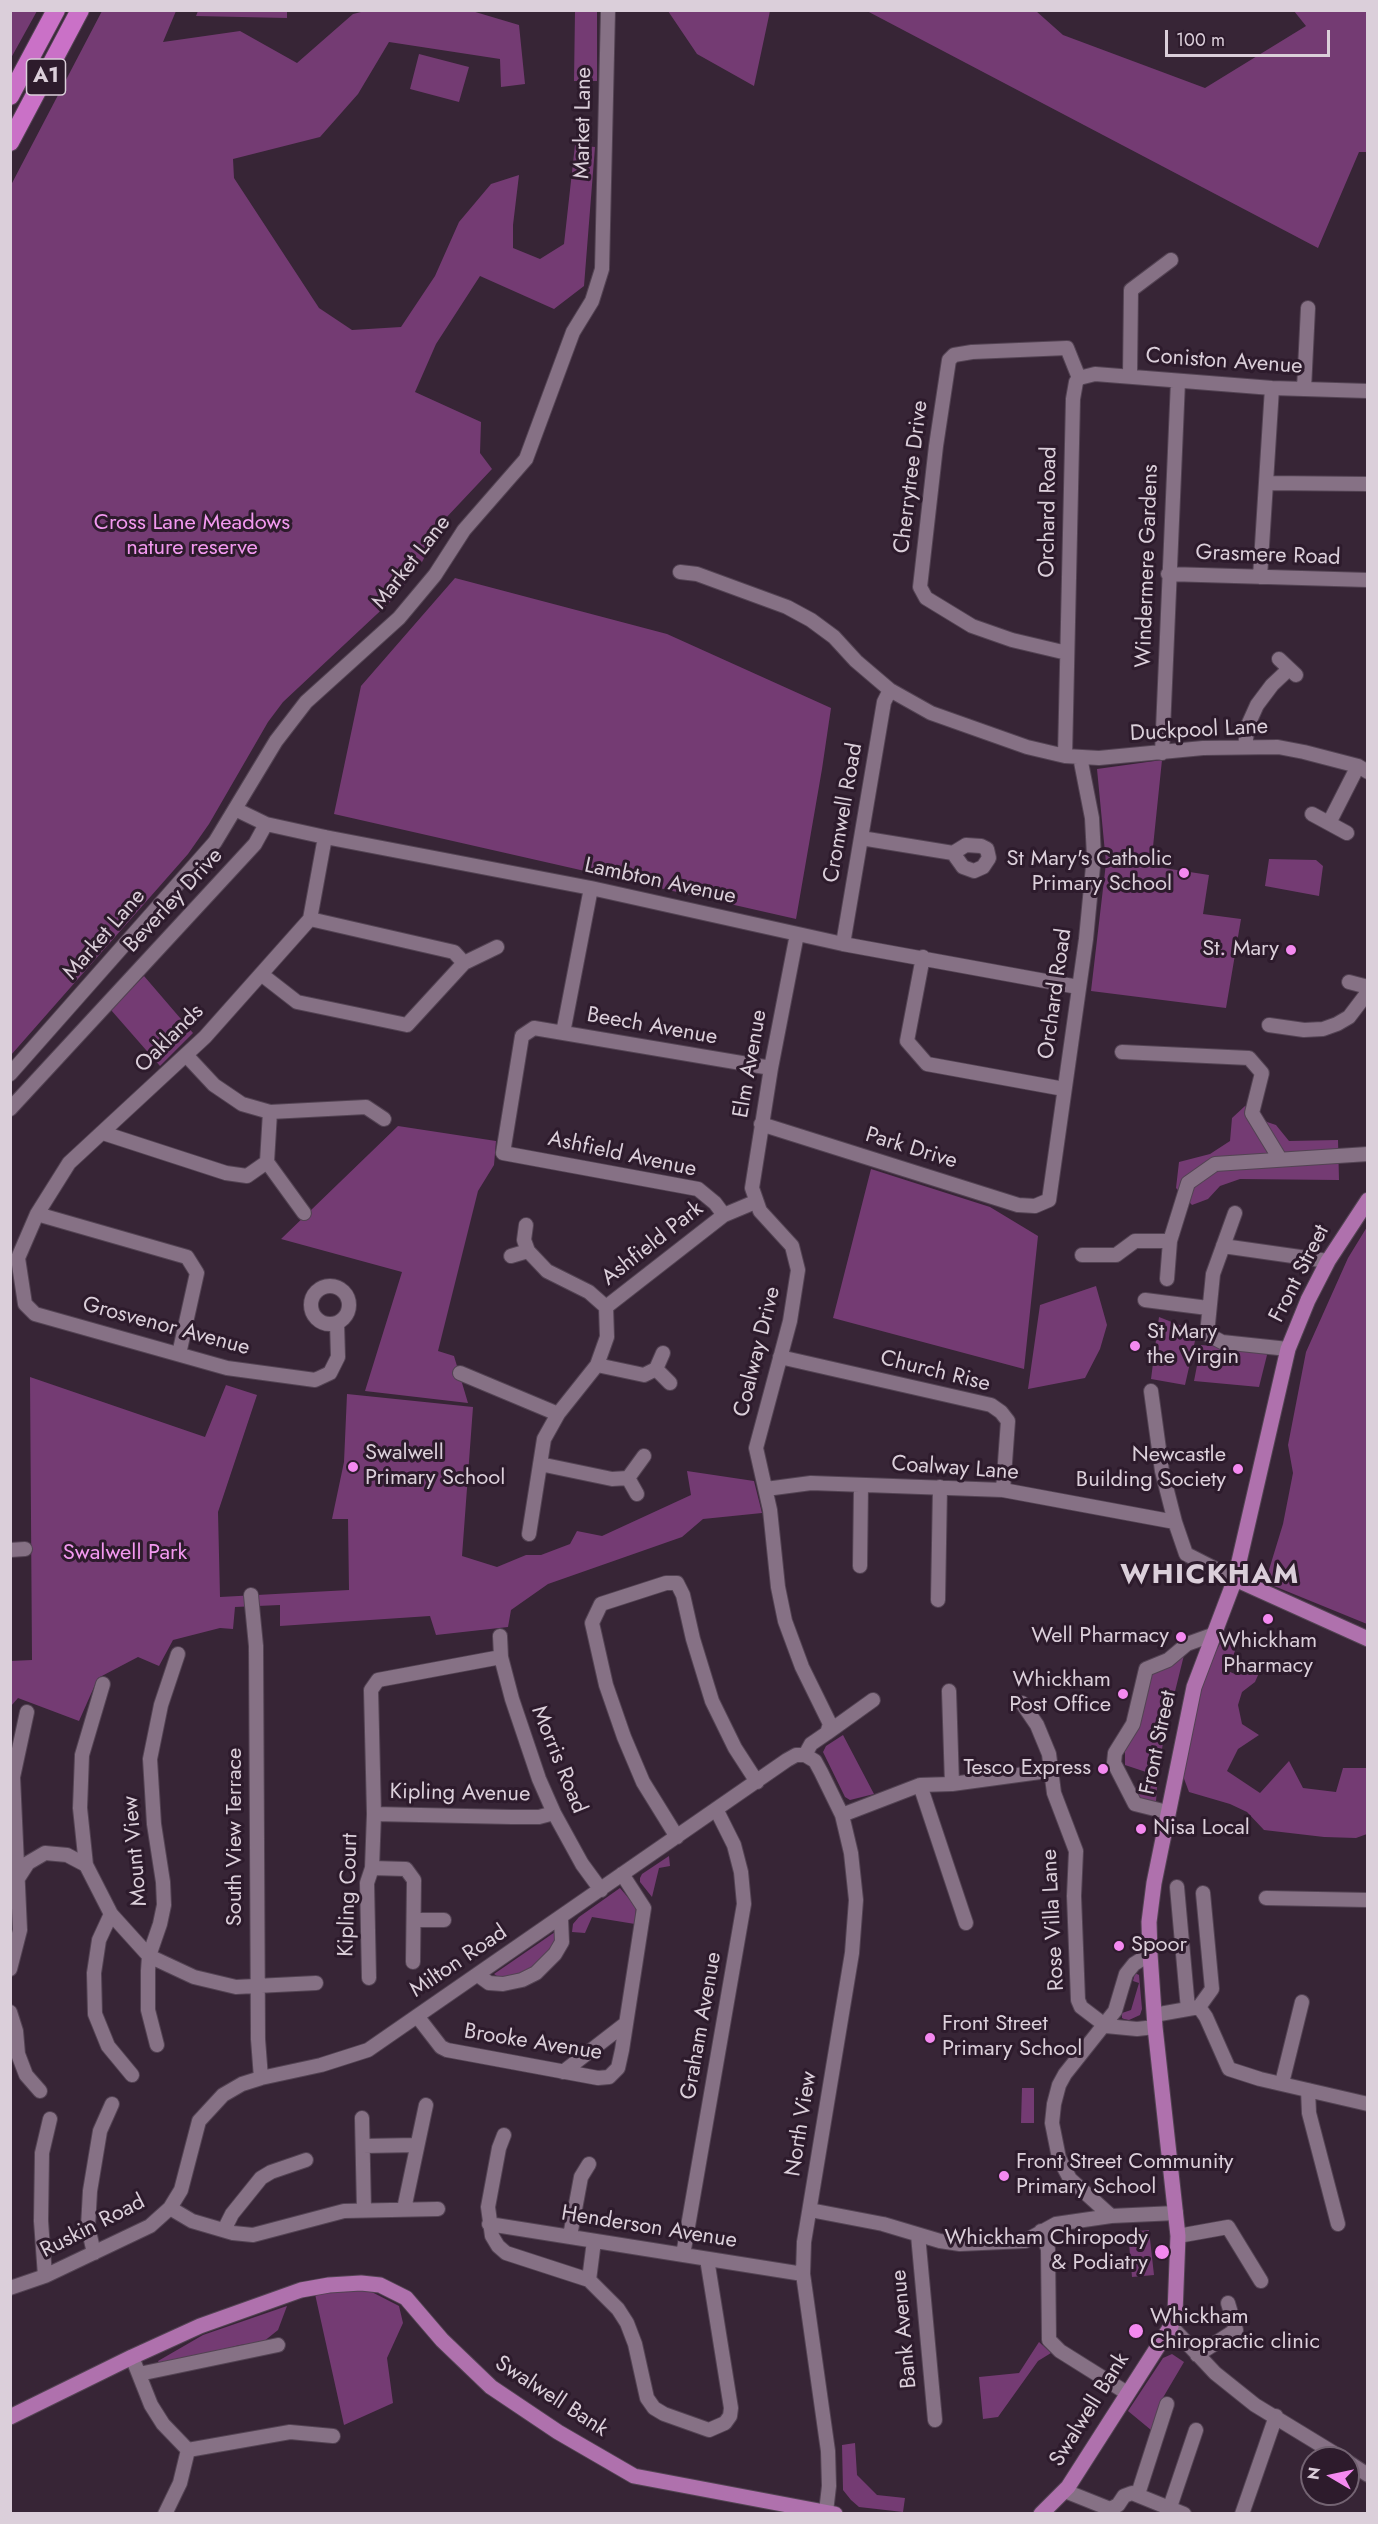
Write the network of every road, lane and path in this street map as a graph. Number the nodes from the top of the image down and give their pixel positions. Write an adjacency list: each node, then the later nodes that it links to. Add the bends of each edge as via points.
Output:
1 (56, 10): 4 (highway, A1)
2 (80, 10): 5 (highway, A1)
3 (608, 10): 28 (street, Market Lane, via 602,269 591,301 573,332 526,459 464,530 435,575 399,618 306,702 276,741)
4 (10, 96)
5 (10, 142)
6 (1171, 260): 8 (street, via 1131,290)
7 (1308, 308): 12 (street)
8 (1130, 376): 9 (street, Coniston Avenue, via 1095,374); 10 (street, Coniston Avenue)
9 (1079, 378): 20 (street, Orchard Road, via 1073,399); 20 (street, Cherrytree Drive, via 1067,348 972,352 954,355 949,360 920,587 926,598 972,626)
10 (1178, 381): 11 (street, Coniston Avenue); 17 (street, Windermere Gardens)
11 (1272, 388): 12 (street, Coniston Avenue); 14 (street)
12 (1304, 389): 13 (street, Coniston Avenue)
13 (1368, 391)
14 (1266, 483): 15 (street); 18 (street)
15 (1368, 484)
16 (680, 572): 22 (street, Duckpool Lane, via 724,583 811,620)
17 (1168, 574): 18 (street, Grasmere Road); 24 (street, Windermere Gardens)
18 (1260, 577): 19 (street, Grasmere Road)
19 (1368, 580)
20 (1067, 653): 25 (street, Orchard Road)
21 (1288, 668): 23 (street, via 1257,705 1248,725)
22 (890, 690): 25 (street, Duckpool Lane, via 931,714); 34 (street, Cromwell Road, via 884,702)
23 (1245, 746): 24 (street, Duckpool Lane); 27 (street, Duckpool Lane, via 1304,752)
24 (1162, 753): 26 (street, Duckpool Lane)
25 (1065, 756): 26 (street, Duckpool Lane)
26 (1080, 757): 45 (street, Orchard Road, via 1092,818 1094,856)
27 (1363, 769): 30 (street)
28 (235, 809): 31 (street, Lambton Avenue); 52 (street, Market Lane, via 215,842)
29 (1312, 813): 30 (street)
30 (1329, 823): 32 (street)
31 (266, 824): 33 (street, Lambton Avenue); 54 (street, Beverley Drive, via 255,844)
32 (1347, 833)
33 (325, 837): 36 (street, Lambton Avenue); 37 (street)
34 (861, 838): 35 (street); 39 (street, Cromwell Road)
35 (953, 853)
36 (591, 888): 38 (street, Lambton Avenue); 48 (street)
37 (310, 920): 42 (street, via 454,952); 43 (street, Oaklands)
38 (797, 934): 39 (street, Lambton Avenue); 51 (street, Elm Avenue)
39 (843, 944): 41 (street, Lambton Avenue)
40 (497, 947): 42 (street)
41 (923, 957): 45 (street, Lambton Avenue); 53 (street, via 907,1041 927,1064)
42 (464, 963): 43 (street, via 407,1025 297,1002)
43 (261, 974): 50 (street, Oaklands)
44 (1349, 982): 46 (street)
45 (1078, 987): 53 (street, Orchard Road)
46 (1368, 990): 47 (street, via 1349,1017 1323,1029)
47 (1269, 1025)
48 (563, 1033): 51 (street, Beech Avenue); 59 (street, Beech Avenue, via 534,1029 522,1036)
49 (1122, 1052): 61 (street, via 1249,1058 1262,1073 1252,1113)
50 (186, 1055): 55 (street, via 214,1085 242,1104); 58 (street, Oaklands)
51 (771, 1068): 57 (street, Elm Avenue)
52 (10, 1074)
53 (1064, 1089): 63 (street, Orchard Road)
54 (10, 1109)
55 (270, 1112): 56 (street, via 366,1107); 62 (street)
56 (384, 1119)
57 (761, 1124): 63 (street, Park Drive, via 1018,1205 1035,1206); 65 (street, Elm Avenue, via 752,1188)
58 (103, 1133): 62 (street, via 226,1173 247,1176); 68 (street, Oaklands, via 69,1163)
59 (503, 1153): 69 (street, Ashfield Avenue, via 698,1189)
60 (1368, 1154): 61 (street)
61 (1280, 1159): 71 (street, via 1215,1164 1188,1183)
62 (267, 1162): 66 (street)
63 (1049, 1200)
64 (1368, 1200): 77 (main road, Front Street)
65 (755, 1202): 69 (street, Ashfield Park); 86 (street, Coalway Drive, via 792,1246 798,1270)
66 (304, 1213)
67 (1235, 1213): 72 (street)
68 (37, 1214): 76 (street, Oaklands); 85 (street, via 187,1257 197,1273)
69 (724, 1215): 80 (street, Ashfield Park)
70 (525, 1225): 73 (street)
71 (1170, 1241): 74 (street, via 1135,1241 1116,1255); 78 (street)
72 (1222, 1246): 77 (street); 81 (street)
73 (528, 1251): 75 (street); 80 (street, via 547,1271 589,1292)
74 (1082, 1255)
75 (511, 1256)
76 (14, 1258): 85 (street, Grosvenor Avenue, via 26,1304 35,1314)
77 (1328, 1261): 83 (main road, Front Street)
78 (1167, 1279)
79 (1145, 1299): 81 (street)
80 (606, 1307): 87 (street, Ashfield Park, via 607,1337)
81 (1208, 1308): 83 (street, via 1205,1329 1211,1337 1222,1342)
82 (337, 1323): 85 (street, Grosvenor Avenue, via 338,1357 330,1372 315,1380 227,1368)
83 (1288, 1349): 106 (main road, Front Street)
84 (663, 1353): 88 (street)
85 (179, 1354)
86 (780, 1357): 98 (street, Coalway Drive, via 756,1448); 99 (street, Church Rise, via 991,1406 1008,1421)
87 (597, 1365): 88 (street, via 644,1374); 92 (street, Ashfield Park)
88 (656, 1369): 90 (street)
89 (460, 1373): 92 (street)
90 (670, 1383)
91 (1151, 1391): 101 (street, via 1162,1471)
92 (558, 1414): 94 (street, Ashfield Park, via 544,1439)
93 (644, 1456): 95 (street)
94 (540, 1464): 95 (street, via 612,1479); 102 (street, Ashfield Park)
95 (628, 1478): 100 (street)
96 (861, 1485): 97 (street, Coalway Lane); 98 (street, Coalway Lane, via 812,1483); 105 (street)
97 (940, 1487): 99 (street, Coalway Lane); 108 (street)
98 (766, 1489): 119 (street, Coalway Drive, via 785,1621 802,1667 830,1721)
99 (1002, 1490): 101 (street, Coalway Lane)
100 (637, 1494)
101 (1175, 1522): 106 (street, via 1186,1554)
102 (529, 1534)
103 (26, 1549): 104 (street)
104 (10, 1550)
105 (860, 1566)
106 (1235, 1578): 109 (main road, Front Street); 111 (main road)
107 (251, 1596): 152 (street, South View Terrace, via 256,1646)
108 (938, 1600)
109 (1212, 1635): 126 (main road, Front Street, via 1194,1687); 126 (street, via 1187,1644 1168,1660 1146,1668 1133,1724 1115,1753 1114,1763 1135,1804)
110 (500, 1636): 113 (street, Morris Road)
111 (1368, 1639)
112 (178, 1654): 146 (street, Mount View, via 161,1705 150,1759 164,1905)
113 (501, 1657): 127 (street, Morris Road, via 524,1738); 128 (street, Kipling Avenue, via 378,1680 370,1690)
114 (103, 1684): 131 (street, via 82,1755 80,1808)
115 (949, 1691): 123 (street)
116 (873, 1700): 119 (street)
117 (1022, 1703): 159 (street, Rose Villa Lane, via 1049,1754 1054,1793 1076,1851 1078,2000 1081,2007)
118 (27, 1712): 134 (street, via 13,1777)
119 (827, 1733): 120 (street, via 809,1746)
120 (805, 1755): 122 (street, Milton Road, via 790,1758); 129 (street, North View, via 821,1772)
121 (1040, 1772): 123 (street)
122 (757, 1782): 125 (street, Milton Road); 130 (street, via 712,1701 677,1583 666,1582 601,1604 592,1623 606,1685 643,1782)
123 (952, 1784): 124 (street)
124 (920, 1785): 129 (street); 144 (street)
125 (716, 1809): 130 (street, Milton Road); 193 (street, Graham Avenue, via 734,1845 744,1904)
126 (1167, 1812): 145 (main road, Front Street, via 1149,1923)
127 (554, 1813): 128 (street, Kipling Avenue, via 539,1817); 136 (street, Morris Road)
128 (374, 1814): 132 (street, Kipling Court)
129 (842, 1815): 181 (street, North View, via 856,1900 854,1932)
130 (677, 1837): 133 (street, Milton Road)
131 (86, 1865): 134 (street, via 67,1855 45,1853 28,1863); 140 (street)
132 (372, 1868): 142 (street, via 406,1869 414,1880); 150 (street, Kipling Court, via 367,1883)
133 (621, 1874): 136 (street, Milton Road); 158 (street, via 644,1908)
134 (17, 1880): 148 (street, via 20,1930)
135 (1177, 1887): 154 (street)
136 (601, 1890): 141 (street, Milton Road)
137 (1203, 1893): 154 (street, via 1212,1989)
138 (1266, 1898): 139 (street)
139 (1368, 1900)
140 (111, 1914): 146 (street); 162 (street, via 99,1940 94,1973 95,2014 108,2046)
141 (561, 1918): 149 (street, Milton Road); 149 (street, via 562,1942 537,1973 503,1984 489,1983)
142 (414, 1920): 143 (street); 147 (street)
143 (444, 1920)
144 (966, 1923)
145 (1150, 1954): 157 (main road, Front Street); 159 (street, via 1126,1974 1115,2011)
146 (149, 1956): 152 (street, via 194,1977 236,1987); 160 (street, Mount View, via 148,2010)
147 (413, 1962)
148 (10, 1968)
149 (478, 1975): 156 (street, Milton Road)
150 (369, 1978)
151 (316, 1983): 152 (street)
152 (258, 1986): 163 (street, South View Terrace)
153 (1302, 2002): 164 (street)
154 (1194, 2008): 157 (street); 164 (street, via 1206,2017 1228,2069)
155 (10, 2012): 166 (street, via 18,2054 26,2075)
156 (417, 2016): 161 (street, Brooke Avenue, via 447,2050); 163 (street, Milton Road, via 368,2050)
157 (1154, 2021): 159 (street, via 1117,2028); 182 (main road, Front Street)
158 (625, 2024): 161 (street); 161 (street, Brooke Avenue, via 618,2068 609,2077)
159 (1106, 2026): 183 (street, via 1059,2085 1052,2123 1059,2158 1071,2179)
160 (157, 2045)
161 (563, 2072)
162 (132, 2075)
163 (261, 2078): 177 (street, Milton Road, via 223,2095 199,2121 181,2190)
164 (1282, 2083): 165 (street)
165 (1308, 2090): 169 (street); 185 (street, via 1309,2113)
166 (40, 2091)
167 (112, 2104): 192 (street, via 98,2139 90,2191 88,2227)
168 (426, 2104): 173 (street)
169 (1368, 2104)
170 (50, 2118): 196 (street, via 42,2154)
171 (362, 2118): 174 (street)
172 (504, 2135): 184 (street, via 488,2207)
173 (417, 2145): 174 (street); 178 (street)
174 (363, 2146): 180 (street)
175 (306, 2160): 186 (street, via 261,2178)
176 (590, 2164): 189 (street, via 581,2177)
177 (170, 2208): 186 (street, Ruskin Road, via 192,2221); 192 (street, Ruskin Road, via 150,2226)
178 (404, 2209): 179 (street, Ruskin Road); 180 (street, Ruskin Road)
179 (438, 2209)
180 (364, 2210): 186 (street, Ruskin Road, via 344,2211 253,2235)
181 (810, 2210): 188 (street); 195 (street, North View)
182 (1176, 2213): 183 (street); 190 (main road, Front Street)
183 (1111, 2216): 187 (street)
184 (489, 2224): 189 (street, Henderson Avenue); 197 (street, via 492,2236 506,2253)
185 (1338, 2224)
186 (224, 2230)
187 (1041, 2230): 188 (street, via 1025,2241 960,2244); 206 (street, via 1048,2248 1049,2340)
188 (918, 2235): 210 (street, Bank Avenue)
189 (570, 2236): 191 (street, Henderson Avenue)
190 (1178, 2236): 198 (street, via 1228,2227); 201 (main road, Front Street, via 1176,2301)
191 (594, 2241): 193 (street, Henderson Avenue); 197 (street)
192 (94, 2253): 196 (street, Ruskin Road)
193 (683, 2255): 194 (street, Henderson Avenue)
194 (707, 2259): 195 (street, Henderson Avenue); 197 (street, via 731,2408 725,2423 709,2430 654,2408 647,2398 627,2323)
195 (802, 2274): 218 (street, North View, via 828,2451)
196 (45, 2276): 199 (street, Ruskin Road)
197 (589, 2280)
198 (1261, 2281)
199 (10, 2288)
200 (1228, 2303): 203 (street, via 1236,2330)
201 (1171, 2326): 203 (street); 206 (main road, Swalwell Bank)
202 (278, 2345): 205 (street)
203 (1197, 2355): 208 (street)
204 (132, 2356): 205 (street); 209 (main road, Swalwell Bank); 218 (main road, Swalwell Bank, via 200,2326 301,2290 340,2284 380,2285 406,2298 471,2371 498,2393 634,2476)
205 (139, 2374): 214 (street, via 163,2424)
206 (1127, 2393): 215 (main road, Swalwell Bank)
207 (1167, 2404): 216 (street)
208 (1276, 2416): 213 (street); 222 (street)
209 (10, 2417)
210 (935, 2420)
211 (1196, 2430): 217 (street)
212 (333, 2436): 214 (street, via 291,2432)
213 (1323, 2446)
214 (188, 2450): 219 (street, via 180,2483)
215 (1065, 2491): 216 (street, via 1110,2509 1127,2493); 220 (main road, Swalwell Bank)
216 (1138, 2494): 217 (street)
217 (1170, 2507): 221 (street)
218 (830, 2513)
219 (165, 2514)
220 (1041, 2514)
221 (1184, 2514)
222 (1242, 2514)

